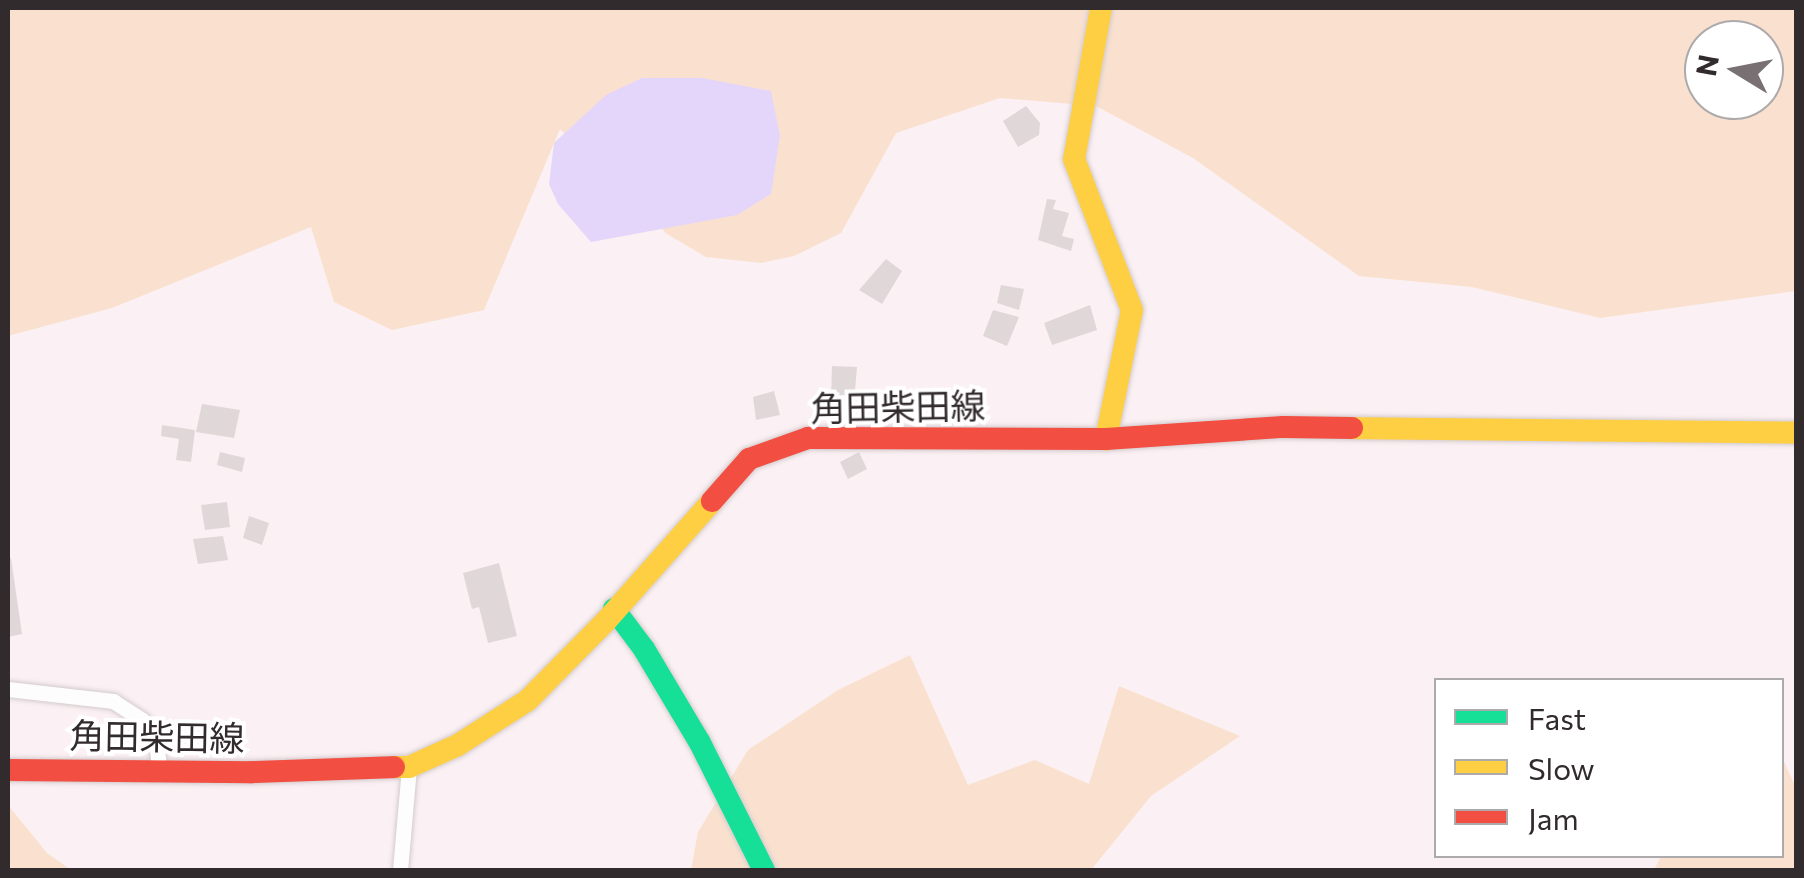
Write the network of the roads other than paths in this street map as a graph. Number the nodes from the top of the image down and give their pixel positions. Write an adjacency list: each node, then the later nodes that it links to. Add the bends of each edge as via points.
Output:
1 (1101, 8): 3 (main road, via 1074,159 1132,310)
2 (1796, 433): 3 (main road, 角田柴田線, via 1284,426)
3 (1106, 440): 4 (main road, 角田柴田線, via 808,438 748,459)
4 (614, 610): 6 (main road, 角田柴田線, via 528,700); 10 (main road, via 700,743)
5 (8, 689): 7 (street, via 113,701 156,738)
6 (410, 767): 7 (main road, 角田柴田線); 9 (street)
7 (160, 768): 8 (main road, 角田柴田線)
8 (8, 770)
9 (400, 870)
10 (764, 870)

